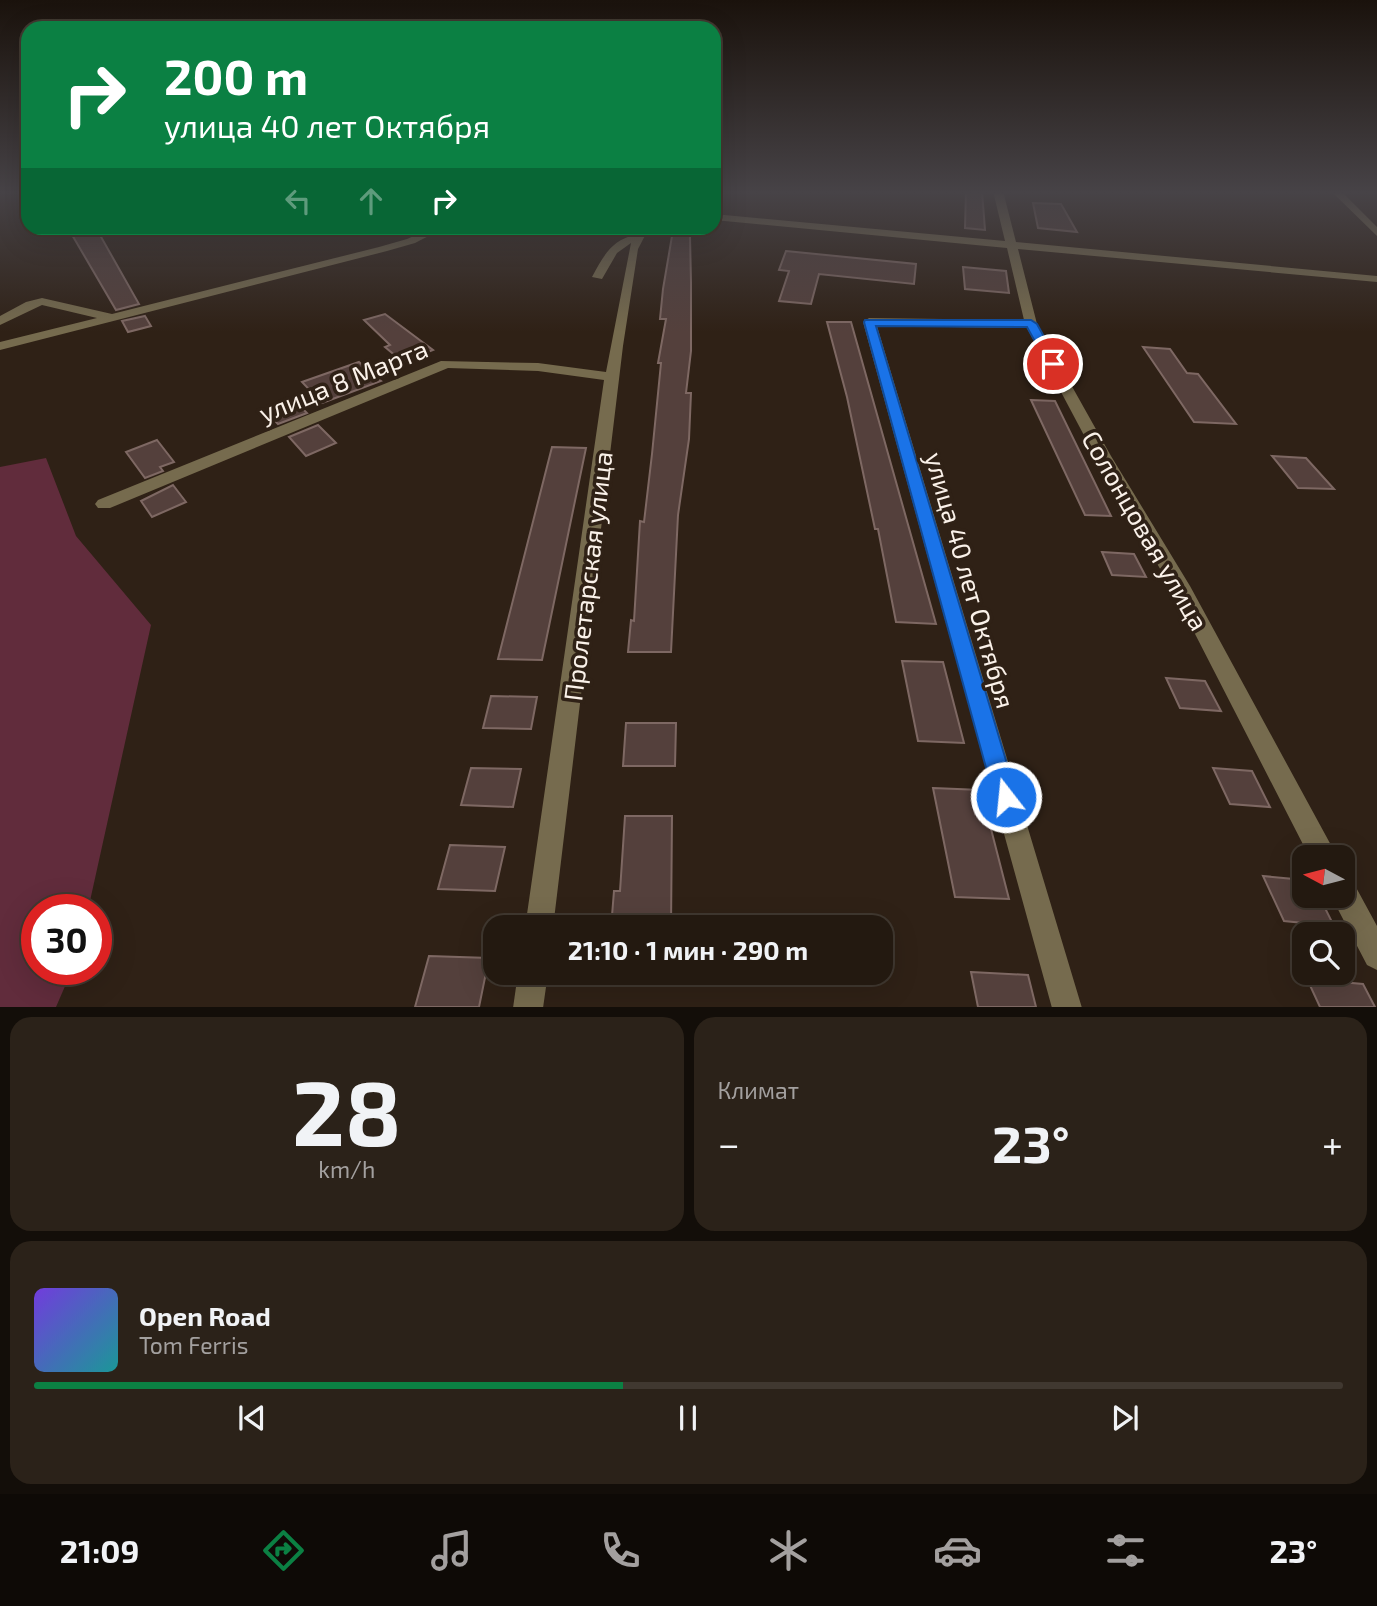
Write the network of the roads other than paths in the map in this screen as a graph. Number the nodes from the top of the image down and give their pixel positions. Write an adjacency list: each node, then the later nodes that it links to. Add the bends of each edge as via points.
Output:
1 (417, 238): 9 (street)
2 (627, 238): 7 (street, via 613,249)
3 (638, 238): 13 (street, Пролетарская улица)
4 (945, 238): 6 (street)
5 (1010, 238): 6 (street, Солонцовая улица)
6 (1011, 244): 8 (street); 11 (street, Солонцовая улица)
7 (598, 277)
8 (1377, 279)
9 (117, 316): 10 (street, via 37,302); 12 (street)
10 (0, 321)
11 (1031, 324): 15 (street, Солонцовая улица, via 1183,591); 21 (street, улица 40 лет Октября, via 869,322)
12 (0, 346)
13 (612, 377): 14 (street, улица 8 Марта, via 538,367 446,364); 17 (street, Пролетарская улица)
14 (104, 504)
15 (1318, 845)
16 (1352, 908): 18 (street)
17 (541, 915)
18 (1377, 955)
19 (531, 985): 20 (street)
20 (528, 1007)
21 (1067, 1007)

